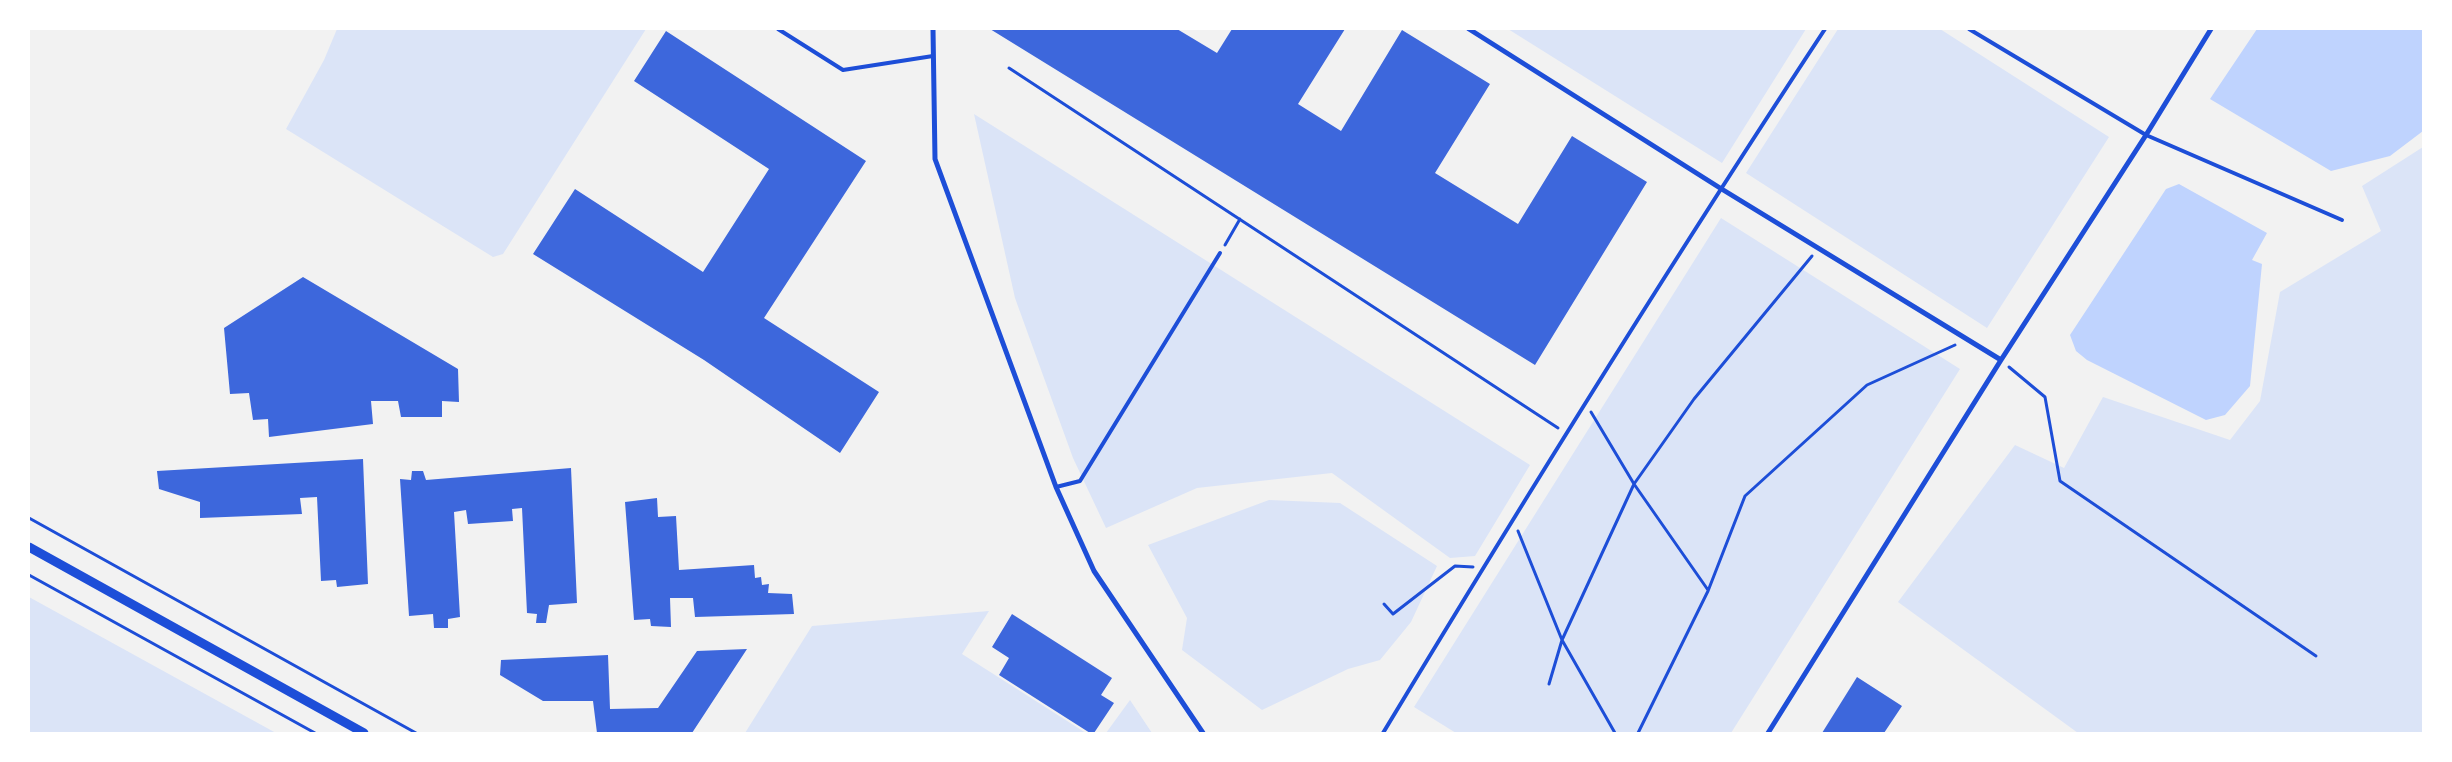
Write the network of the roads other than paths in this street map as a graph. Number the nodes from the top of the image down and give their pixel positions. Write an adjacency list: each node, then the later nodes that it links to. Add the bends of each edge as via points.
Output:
1 (778, 29): 7 (lane, via 843,70)
2 (933, 29): 7 (street)
3 (1469, 29): 9 (street)
4 (1825, 29): 9 (lane)
5 (1969, 29): 8 (lane)
6 (2211, 29): 8 (street)
7 (933, 56): 13 (street, via 935,159)
8 (2146, 135): 10 (lane); 12 (street)
9 (1720, 188): 12 (street); 17 (lane)
10 (2342, 220)
11 (1220, 253): 13 (lane, via 1080,481)
12 (2001, 360): 18 (street)
13 (1056, 487): 16 (street, via 1094,572)
14 (29, 547): 15 (street)
15 (364, 733)
16 (1204, 733)
17 (1383, 733)
18 (1768, 733)

